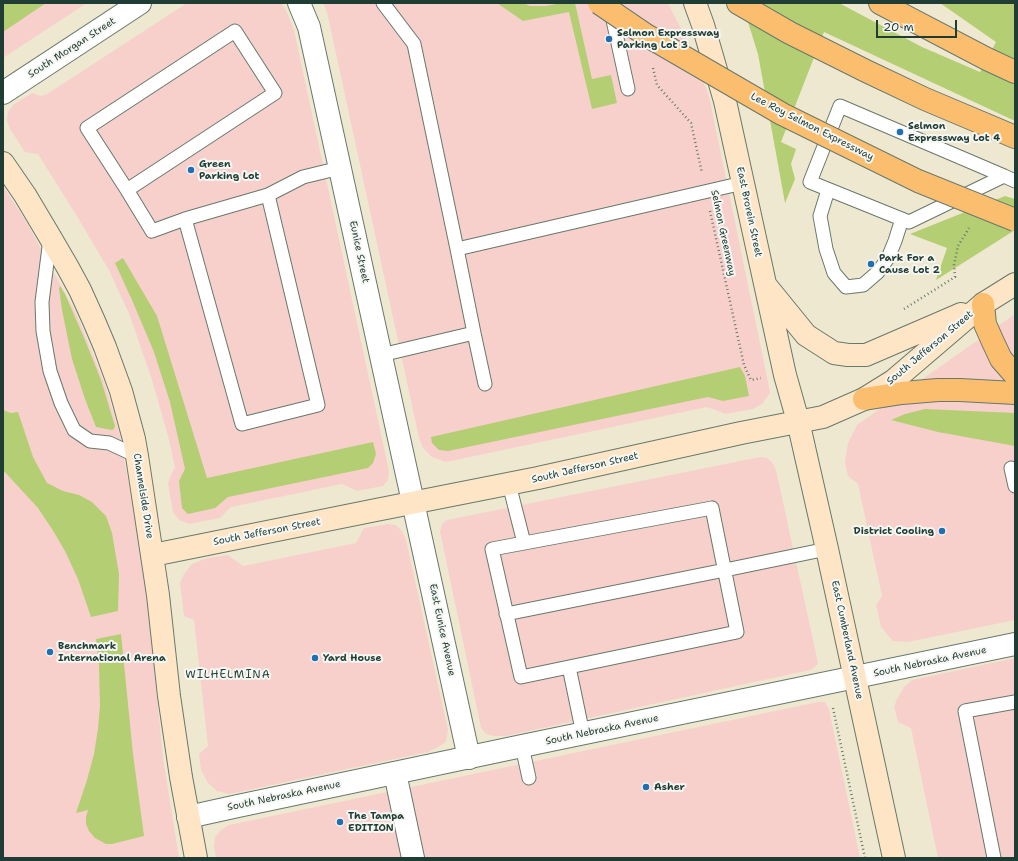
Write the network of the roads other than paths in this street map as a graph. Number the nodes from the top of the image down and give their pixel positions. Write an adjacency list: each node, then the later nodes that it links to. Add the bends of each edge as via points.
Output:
1 (299, 3): 14 (street, Eunice Street, via 309,27)
2 (383, 3): 24 (lane, via 414,44)
3 (599, 3): 22 (highway, Lee Roy Selmon Expressway, bridge, via 646,35 782,114 918,181)
4 (609, 3): 10 (lane)
5 (695, 3): 16 (main road, East Brorein Street, via 725,101)
6 (738, 3): 12 (highway, via 790,33 866,71)
7 (880, 3): 9 (highway)
8 (132, 5): 11 (street, South Morgan Street)
9 (1015, 72)
10 (628, 89)
11 (3, 93)
12 (1015, 137)
13 (3, 163): 23 (main road, Channelside Drive)
14 (340, 168): 19 (lane, via 303,177); 29 (street, Eunice Street)
15 (1009, 178): 18 (lane, via 840,106 810,182); 21 (lane, via 909,222)
16 (742, 183): 24 (lane); 25 (main road, East Brorein Street)
17 (127, 190): 17 (lane, via 87,128 235,32 275,93); 20 (lane, via 152,231)
18 (828, 190): 21 (lane); 21 (lane, via 820,216 826,249 834,273 846,286 863,285 878,272 888,258)
19 (268, 195): 20 (lane); 20 (lane, via 318,405 242,424)
20 (185, 219)
21 (902, 219)
22 (1015, 220)
23 (50, 237): 35 (main road, Channelside Drive, via 80,290 102,341 121,391); 35 (lane, via 42,302 43,331 50,371 61,403 74,430 90,441 109,444)
24 (457, 249): 28 (lane)
25 (764, 283): 27 (main road, South Jefferson Street, via 806,335 834,353 848,355 866,355); 34 (main road, East Brorein Street)
26 (1015, 284): 27 (main road, South Jefferson Street)
27 (983, 304): 30 (highway, via 986,324 993,342 1001,359); 33 (main road, South Jefferson Street, via 893,381)
28 (474, 333): 29 (lane); 31 (lane)
29 (381, 355): 39 (street, Eunice Street)
30 (1015, 375)
31 (485, 384)
32 (1015, 393): 33 (highway, via 938,390)
33 (864, 398): 34 (main road, South Jefferson Street, via 823,417)
34 (798, 421): 37 (main road, South Jefferson Street); 41 (main road, East Cumberland Avenue)
35 (137, 456): 42 (main road, Channelside Drive)
36 (1011, 468): 38 (lane)
37 (509, 484): 39 (main road, South Jefferson Street); 40 (lane)
38 (1015, 486)
39 (414, 503): 42 (main road, South Jefferson Street); 51 (street, East Eunice Avenue)
40 (524, 543): 43 (lane, via 712,508); 44 (lane, via 492,549)
41 (827, 549): 43 (lane); 47 (main road, East Cumberland Avenue)
42 (153, 555): 54 (main road, Channelside Drive, via 169,696)
43 (725, 570): 44 (lane); 46 (lane, via 737,632)
44 (506, 614): 46 (lane, via 521,677)
45 (1015, 644): 47 (street, South Nebraska Avenue)
46 (569, 667): 49 (lane)
47 (855, 677): 49 (street, South Nebraska Avenue); 57 (main road, East Cumberland Avenue)
48 (1015, 702): 58 (lane, via 965,711)
49 (583, 734): 50 (street, South Nebraska Avenue)
50 (522, 746): 51 (street, South Nebraska Avenue); 53 (lane)
51 (470, 758): 52 (street, South Nebraska Avenue)
52 (395, 773): 54 (street, South Nebraska Avenue); 56 (street)
53 (529, 778)
54 (188, 817): 55 (main road, Channelside Drive)
55 (196, 858)
56 (413, 858)
57 (894, 858)
58 (994, 858)

